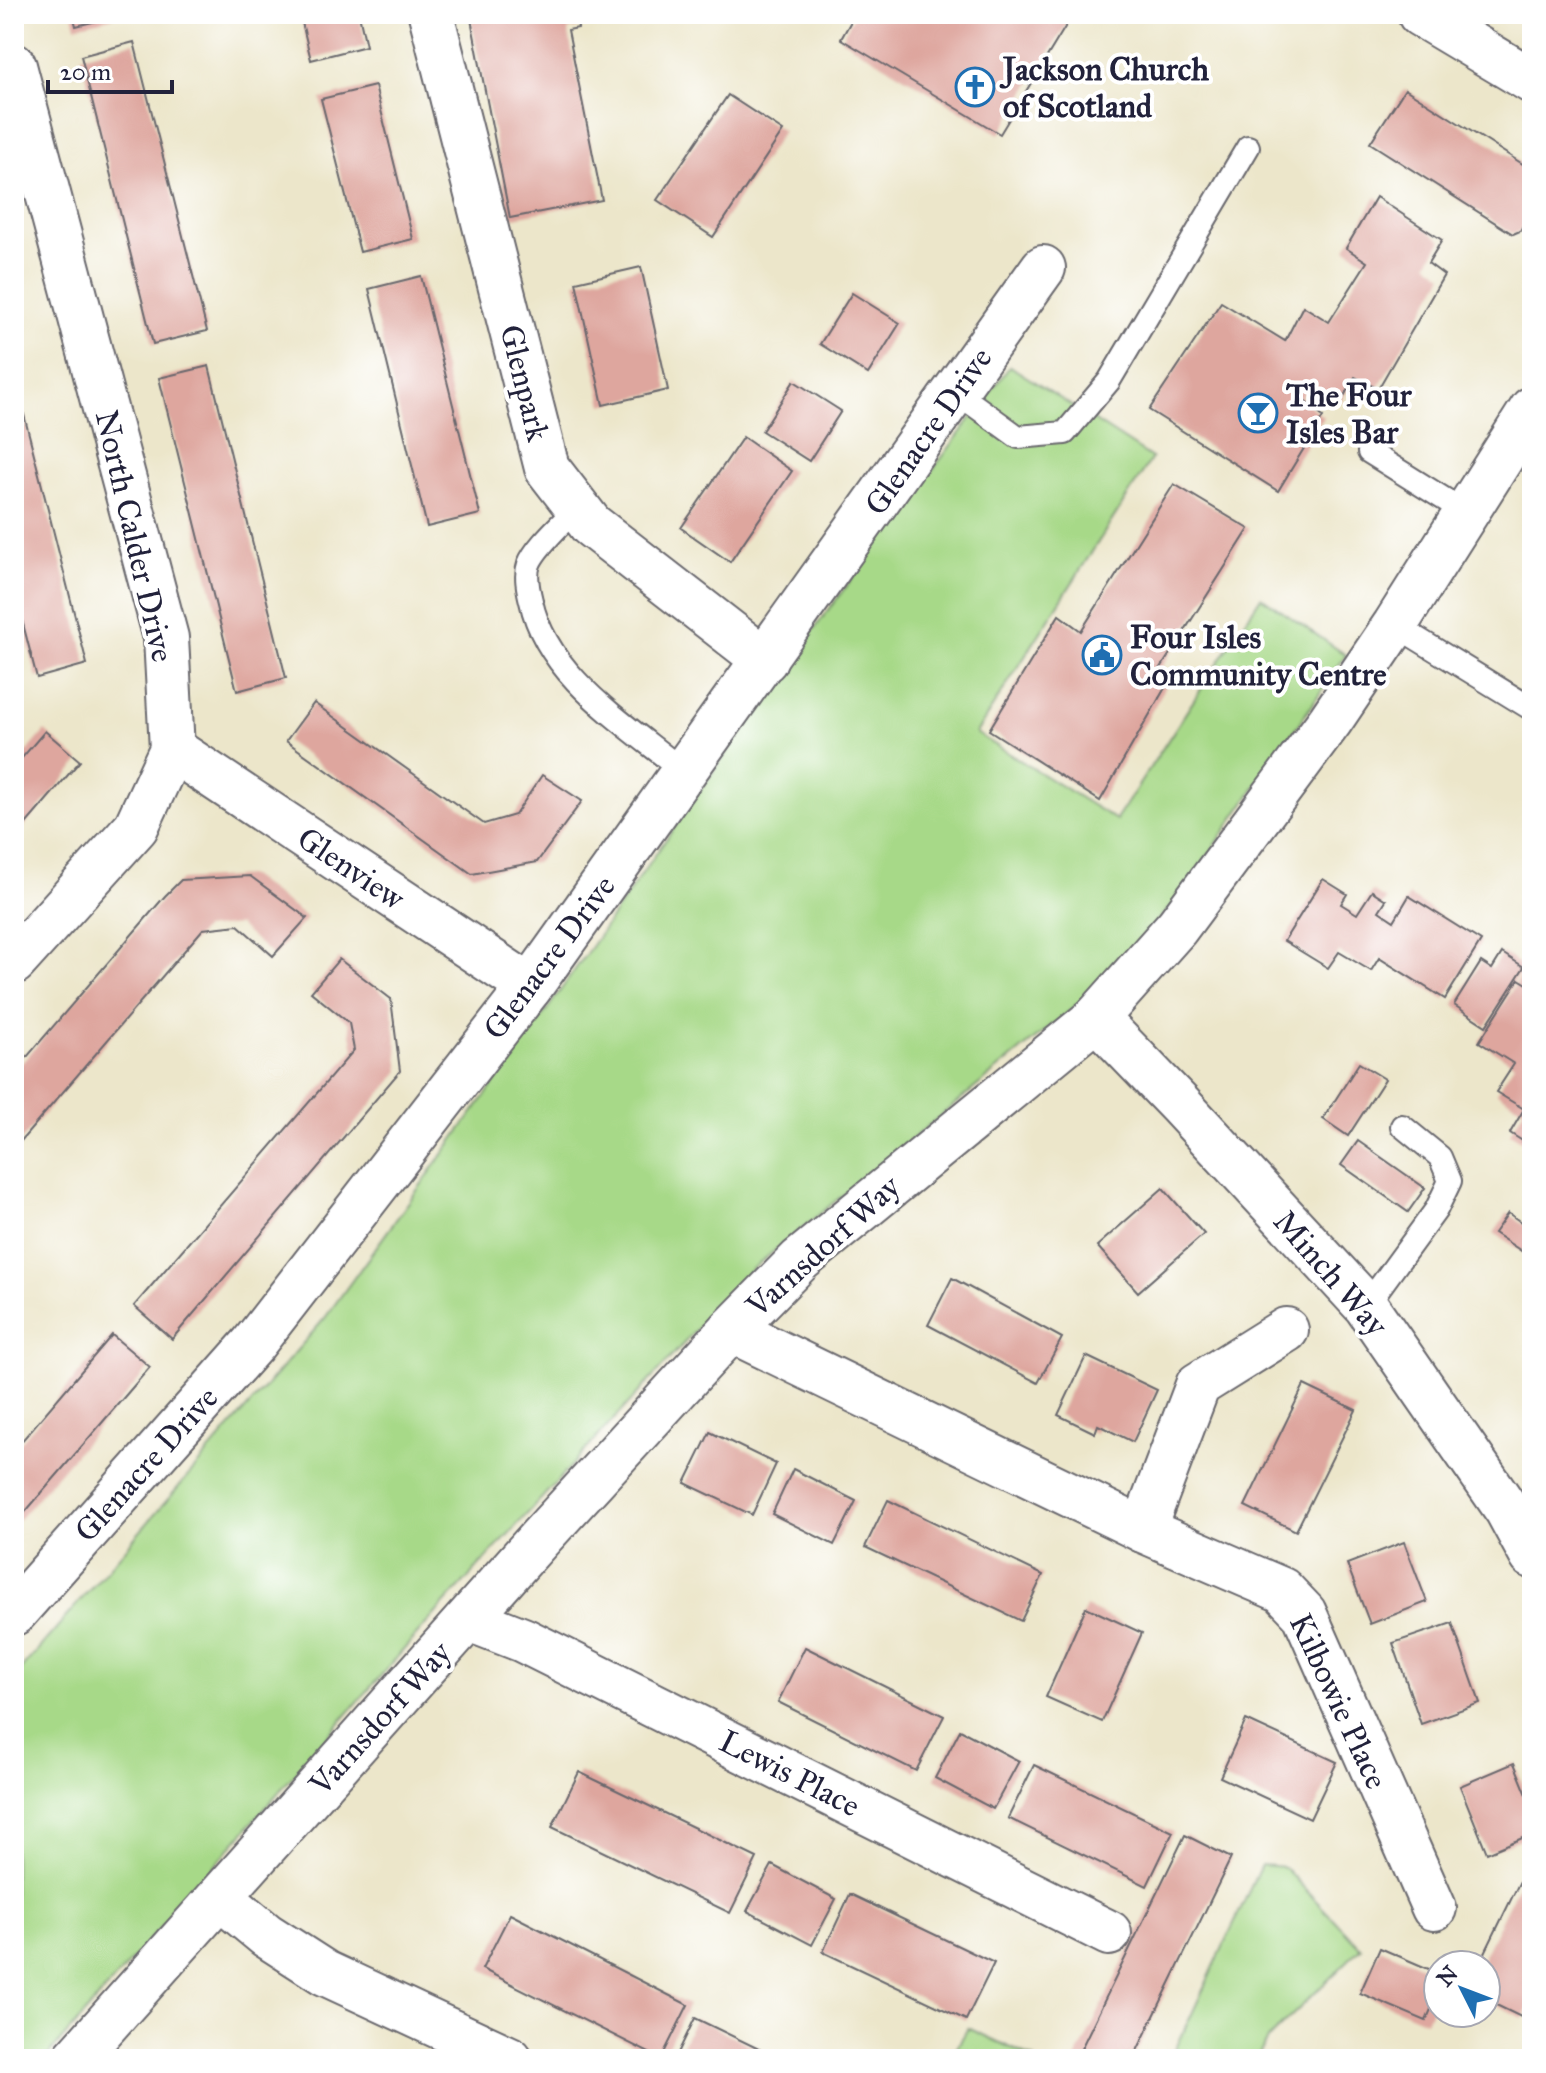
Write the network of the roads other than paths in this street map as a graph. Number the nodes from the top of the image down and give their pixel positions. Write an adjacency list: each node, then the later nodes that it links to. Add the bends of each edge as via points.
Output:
1 (431, 14): 10 (street, Glenpark, via 547,468)
2 (1420, 14): 4 (street)
3 (14, 66): 15 (street, North Calder Drive, via 166,638)
4 (1532, 81)
5 (1248, 147): 7 (lane, via 1109,381 1065,433 1018,437)
6 (1043, 268): 7 (street, Glenacre Drive)
7 (956, 392): 13 (street, Glenacre Drive)
8 (1532, 409): 11 (street, Varnsdorf Way)
9 (1369, 452): 11 (lane)
10 (577, 507): 13 (street, Glenpark, via 591,525); 16 (lane, via 529,563 527,585 535,621 582,688)
11 (1465, 512): 12 (street, Varnsdorf Way)
12 (1395, 625): 14 (lane); 19 (street, Varnsdorf Way, via 1177,927)
13 (765, 660): 16 (street, Glenacre Drive)
14 (1532, 709)
15 (172, 749): 17 (street, North Calder Drive, via 136,827); 18 (street, Glenview)
16 (684, 772): 18 (street, Glenacre Drive)
17 (14, 962)
18 (530, 987): 26 (street, Glenacre Drive, via 253,1344)
19 (1096, 1018): 21 (street, Minch Way); 22 (street, Varnsdorf Way, via 812,1250)
20 (1402, 1126): 21 (lane, via 1440,1157 1450,1181 1436,1210)
21 (1366, 1306): 25 (street, Minch Way, via 1507,1510)
22 (731, 1330): 24 (street, Kilbowie Place); 27 (street, Varnsdorf Way)
23 (1286, 1330): 24 (street, via 1198,1385)
24 (1143, 1530): 29 (street, Kilbowie Place, via 1282,1590 1304,1613)
25 (1532, 1556)
26 (14, 1613)
27 (469, 1619): 28 (street, Varnsdorf Way); 30 (street, Lewis Place, via 523,1640)
28 (220, 1897): 31 (street, Varnsdorf Way); 32 (street, via 325,1973)
29 (1434, 1908)
30 (1109, 1933)
31 (75, 2059)
32 (510, 2059)

